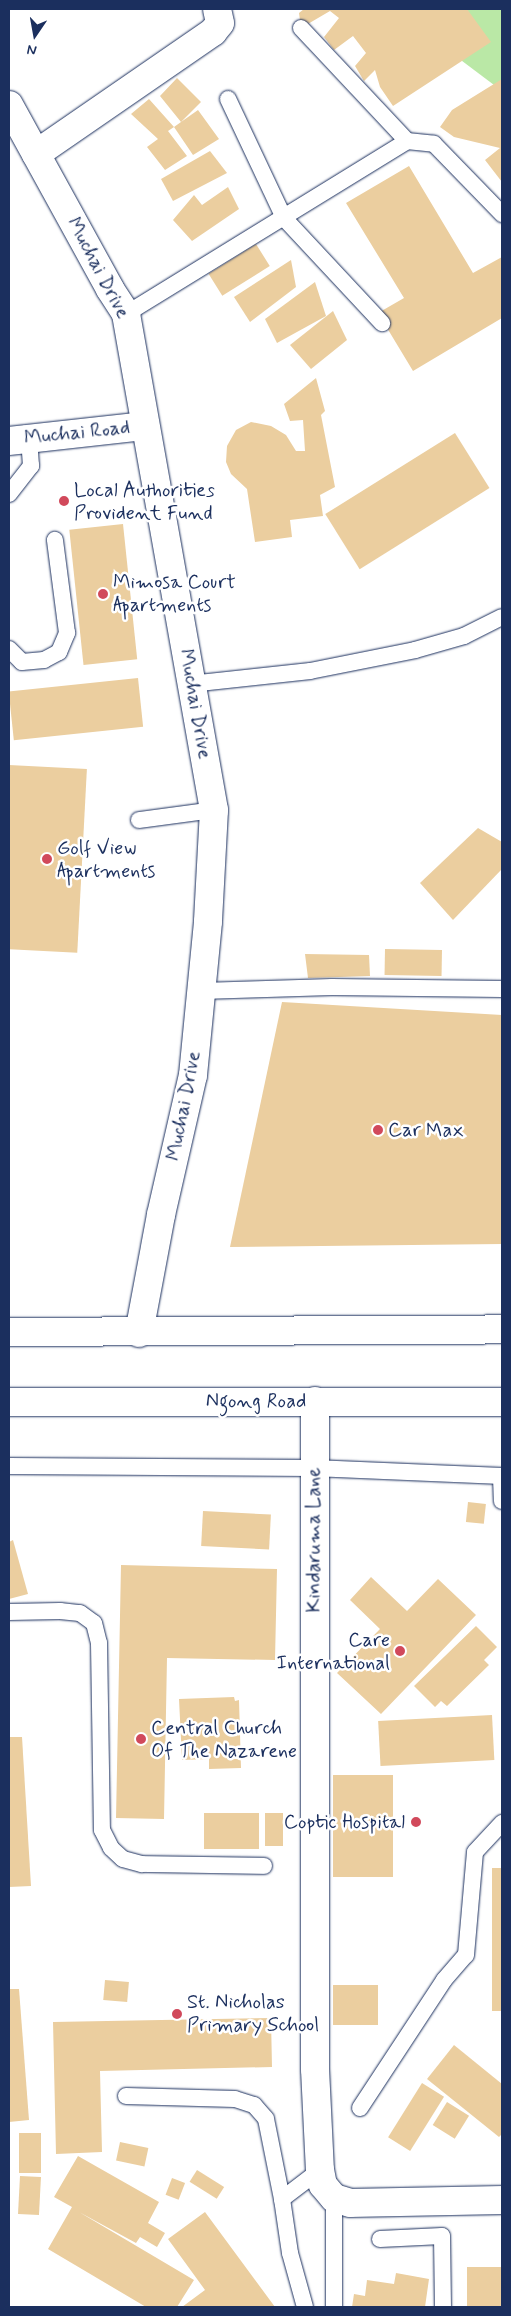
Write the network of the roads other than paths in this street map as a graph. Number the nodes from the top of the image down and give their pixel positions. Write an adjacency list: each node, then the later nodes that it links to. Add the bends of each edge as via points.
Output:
1 (217, 9): 6 (street, via 220,23 213,32)
2 (301, 28): 5 (lane)
3 (228, 99): 8 (lane)
4 (9, 105): 6 (street, Muchai Drive)
5 (407, 141): 7 (lane, via 434,144); 8 (lane)
6 (36, 154): 9 (street, Muchai Drive)
7 (502, 214)
8 (284, 218): 9 (lane); 10 (lane)
9 (126, 314): 11 (street, Muchai Drive)
10 (382, 324)
11 (145, 426): 12 (street, Muchai Road); 17 (street, Muchai Drive)
12 (19, 439): 13 (lane, via 31,466)
13 (9, 494)
14 (55, 540): 16 (lane, via 67,633 59,652 44,660 22,662)
15 (502, 617): 17 (lane, via 464,636 415,650 310,671)
16 (9, 649)
17 (190, 684): 18 (street, Muchai Drive)
18 (214, 810): 19 (lane); 21 (street, Muchai Drive)
19 (139, 820)
20 (502, 989): 21 (lane, via 332,987)
21 (201, 991): 24 (street, Muchai Drive, via 193,1075 161,1214)
22 (502, 1329): 24 (street)
23 (9, 1332): 24 (street)
24 (139, 1333)
25 (315, 1401): 26 (street, Ngong Road); 27 (street, Ngong Road); 29 (street, Kindaruma Lane)
26 (9, 1402)
27 (502, 1402)
28 (9, 1466): 29 (lane)
29 (314, 1468): 30 (lane); 37 (street, Kindaruma Lane, via 314,2069)
30 (501, 1476): 31 (lane)
31 (502, 1501)
32 (9, 1612): 34 (lane, via 60,1610 80,1613 94,1623 99,1643 102,1830 111,1848 123,1859 142,1864)
33 (502, 1823): 36 (lane, via 475,1852 466,1956 444,1980)
34 (264, 1866)
35 (126, 2096): 38 (lane, via 235,2100 254,2105 266,2119)
36 (360, 2108)
37 (320, 2170): 38 (lane); 39 (street, via 324,2185)
38 (282, 2198): 42 (lane, via 290,2252)
39 (334, 2198): 40 (street, via 350,2203); 43 (lane)
40 (502, 2200)
41 (380, 2239): 44 (lane, via 442,2236)
42 (305, 2307)
43 (334, 2307)
44 (444, 2307)

